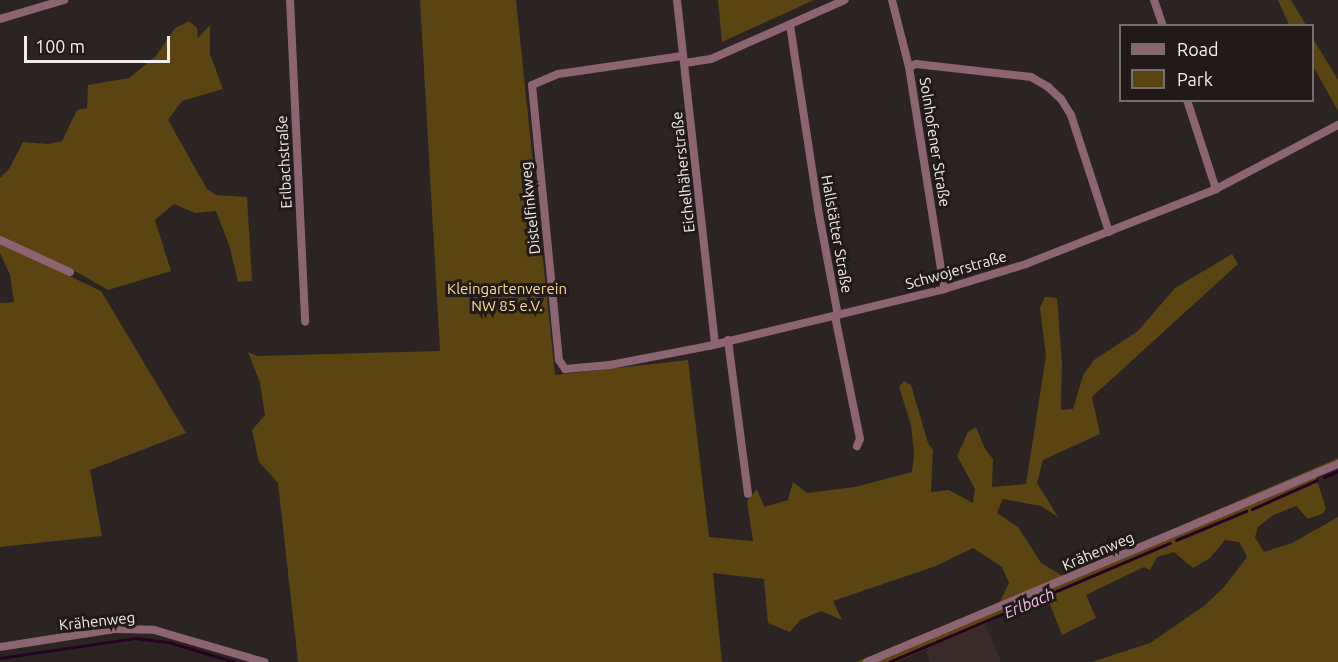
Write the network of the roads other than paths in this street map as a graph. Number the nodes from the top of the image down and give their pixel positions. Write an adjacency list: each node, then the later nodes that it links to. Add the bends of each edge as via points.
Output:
1 (64, 0): 7 (street)
2 (290, 0): 20 (street, Erlbachstraße)
3 (677, 0): 10 (street, Eichelhäherstraße)
4 (845, 0): 9 (street)
5 (892, 0): 11 (street, Solnhofener Straße)
6 (1154, 0): 8 (street)
7 (0, 19)
8 (1162, 24)
9 (790, 25): 10 (street, via 711,59); 19 (street, Hallstätter Straße)
10 (684, 59): 22 (street, Eichelhäherstraße); 23 (street, Distelfinkweg, via 558,74 532,85)
11 (909, 67): 15 (street, via 916,64 1031,76 1048,87 1071,115); 18 (street, Solnhofener Straße)
12 (1188, 102): 14 (street)
13 (1338, 125): 14 (street, Schwojerstraße)
14 (1216, 189): 15 (street, Schwojerstraße)
15 (1109, 232): 18 (street, Schwojerstraße, via 1026,264)
16 (0, 240): 17 (street)
17 (70, 272)
18 (944, 289): 19 (street, Schwojerstraße)
19 (836, 316): 21 (street, Schwojerstraße); 24 (street, Hallstätter Straße, via 860,439)
20 (305, 322)
21 (728, 340): 22 (street, Schwojerstraße); 26 (street)
22 (715, 343): 23 (street, Schwojerstraße, via 586,368 565,369)
23 (560, 363)
24 (857, 446)
25 (1338, 464): 29 (street, Krähenweg)
26 (748, 494)
27 (0, 647): 28 (street, Krähenweg, via 115,629 153,630)
28 (264, 662)
29 (867, 662)

